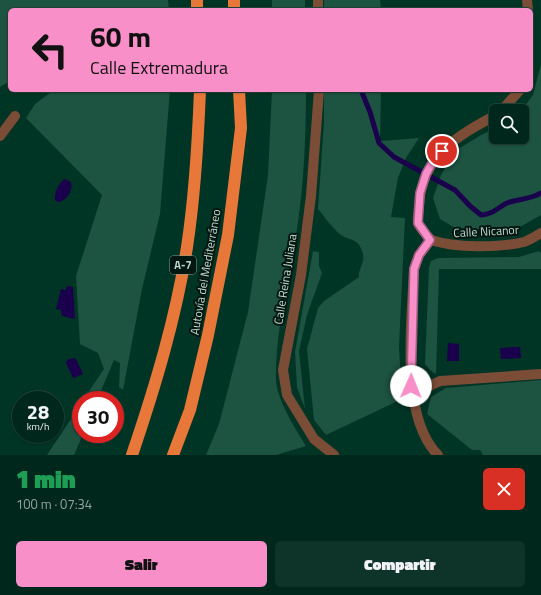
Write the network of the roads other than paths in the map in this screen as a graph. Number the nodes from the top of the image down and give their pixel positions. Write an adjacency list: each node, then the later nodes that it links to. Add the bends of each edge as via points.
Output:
1 (200, 92): 14 (highway, Autovía del Mediterráneo / A-7, via 197,160 187,247 168,338)
2 (239, 92): 13 (highway, Autovía del Mediterráneo, via 241,128 228,235)
3 (318, 92): 19 (street, Calle Reina Juliana, via 311,196 301,275 283,370 286,395 314,439)
4 (518, 92): 5 (street)
5 (507, 104)
6 (15, 116): 8 (street)
7 (489, 119): 10 (street, via 449,144 435,158 426,174 420,193 418,223)
8 (0, 136)
9 (541, 233): 10 (street, Calle Nicanor, via 525,242 483,246 447,245)
10 (430, 240): 12 (street, via 419,255 414,269 411,380)
11 (541, 374): 12 (street, via 440,381)
12 (413, 394): 20 (street, via 421,428)
13 (190, 410): 17 (highway, Autovía del Mediterráneo); 18 (highway)
14 (139, 436): 15 (highway); 16 (highway, Autovía del Mediterráneo / A-7)
15 (124, 455)
16 (132, 455)
17 (173, 455)
18 (180, 455)
19 (333, 455)
20 (438, 455)

